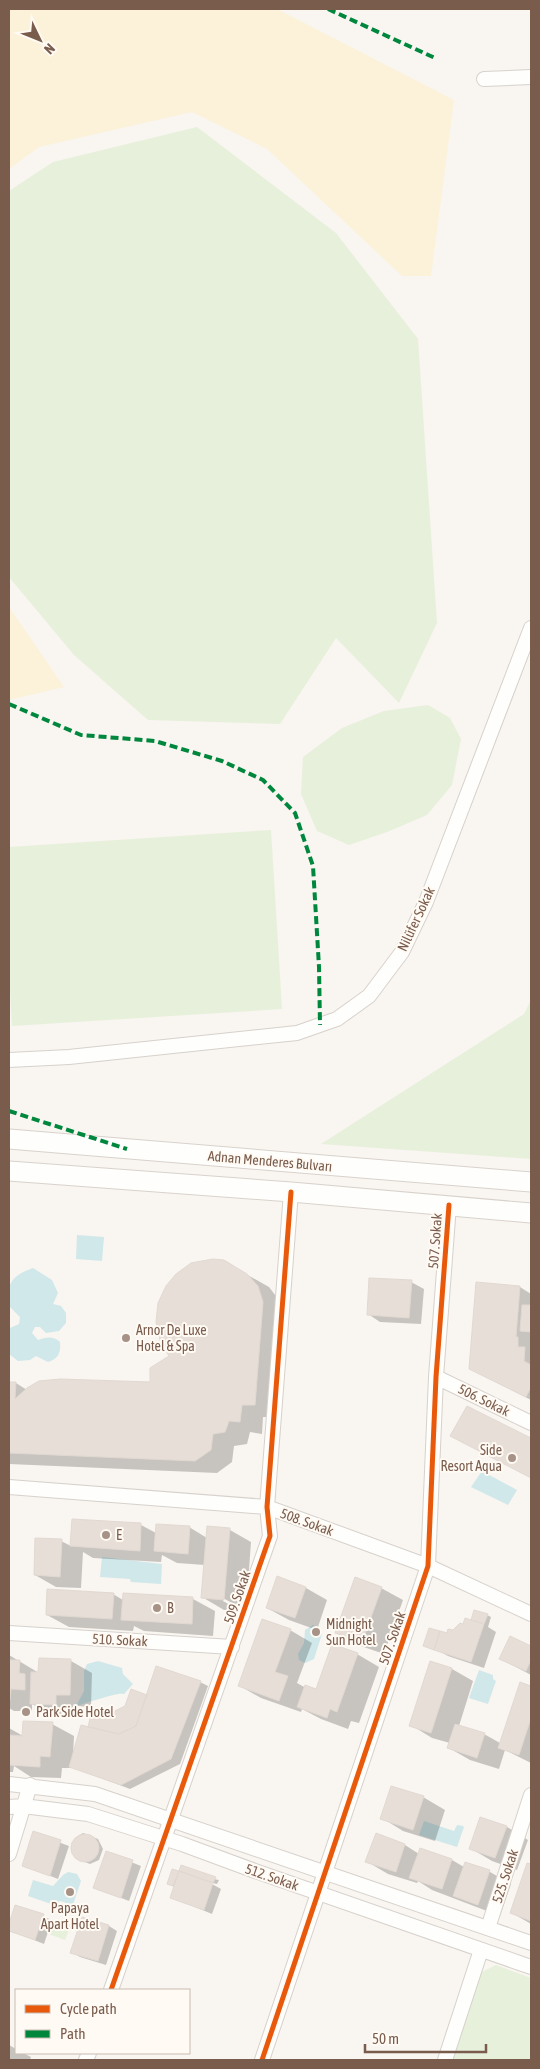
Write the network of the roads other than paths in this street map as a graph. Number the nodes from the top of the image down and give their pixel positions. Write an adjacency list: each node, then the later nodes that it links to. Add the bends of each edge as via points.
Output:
1 (531, 77): 2 (street)
2 (484, 79)
3 (531, 628): 4 (street, Nilüfer Sokak, via 426,902 402,952 369,996 337,1019 297,1033 69,1057)
4 (9, 1060)
5 (9, 1139): 7 (main road, Adnan Menderes Bulvarı)
6 (9, 1171): 8 (main road, Adnan Menderes Bulvarı)
7 (531, 1182)
8 (291, 1192): 9 (main road, Adnan Menderes Bulvarı); 14 (street, 509. Sokak)
9 (449, 1205): 10 (main road, Adnan Menderes Bulvarı); 11 (street, 507. Sokak)
10 (531, 1213)
11 (436, 1376): 12 (street, 506. Sokak); 15 (street, 507. Sokak)
12 (531, 1423)
13 (9, 1487): 14 (street, 508. Sokak)
14 (267, 1508): 15 (street, 508. Sokak); 18 (street, 509. Sokak, via 270,1536)
15 (428, 1566): 16 (street, 508. Sokak); 27 (street, 507. Sokak)
16 (531, 1614)
17 (9, 1633): 18 (street, 510. Sokak)
18 (232, 1646): 24 (street, 509. Sokak)
19 (9, 1784): 20 (street, 512. Sokak)
20 (30, 1785): 22 (street); 24 (street, 512. Sokak, via 95,1794)
21 (531, 1795): 29 (street, 525. Sokak)
22 (23, 1806): 23 (street, 512. Sokak); 25 (street, 512. Sokak, via 88,1814); 26 (street)
23 (9, 1807)
24 (171, 1820): 25 (street, 509. Sokak); 27 (street, 512. Sokak)
25 (164, 1838): 28 (street, 512. Sokak); 33 (street, 509. Sokak)
26 (9, 1854)
27 (325, 1873): 28 (street, 507. Sokak); 29 (street, 512. Sokak)
28 (318, 1892): 31 (street, 512. Sokak); 34 (street, 507. Sokak)
29 (488, 1928): 30 (street, 512. Sokak)
30 (531, 1943)
31 (481, 1950): 32 (street, 512. Sokak); 35 (street)
32 (531, 1967)
33 (111, 1989)
34 (262, 2060)
35 (445, 2060)

